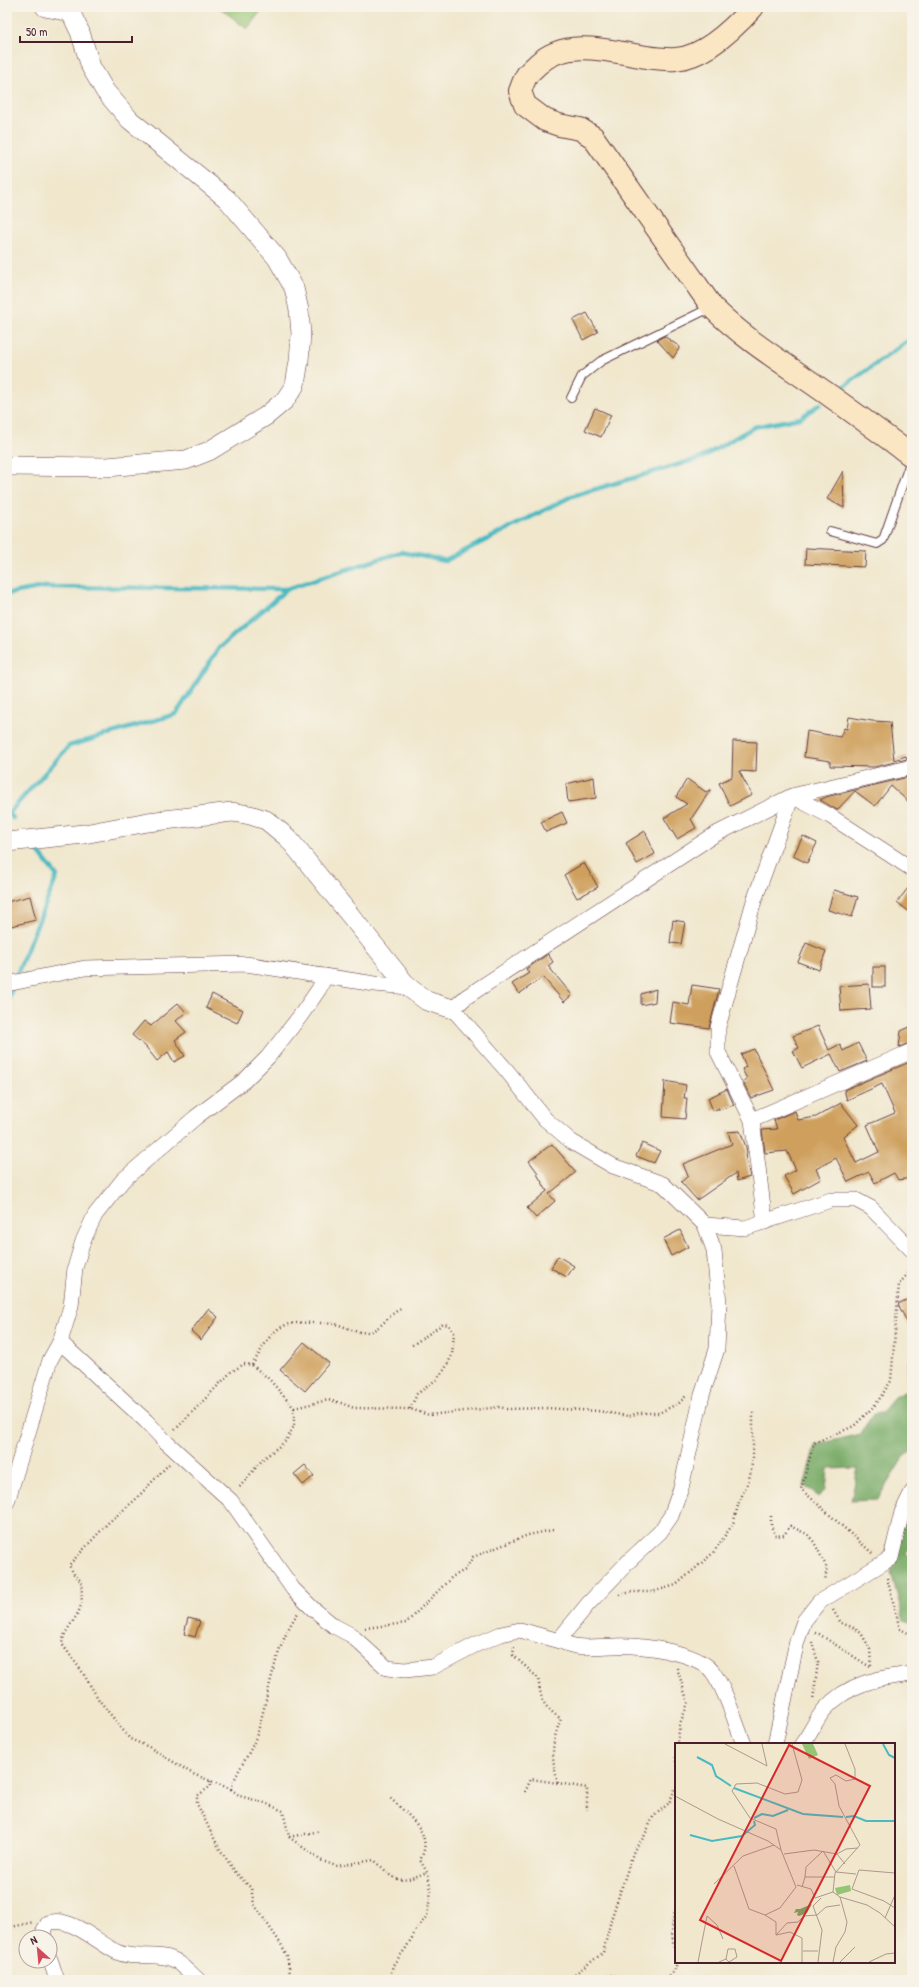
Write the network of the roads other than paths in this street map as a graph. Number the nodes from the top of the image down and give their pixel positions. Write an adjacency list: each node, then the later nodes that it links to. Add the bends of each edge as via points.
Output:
1 (45, 7): 3 (street)
2 (752, 7): 4 (main road, via 719,39 700,51 677,59 578,48 561,52 543,60 528,73 520,92 525,106 545,120 580,129 593,137)
3 (69, 9): 7 (street, via 91,67 104,91 130,120 227,199 277,258 294,288 299,310 299,361 295,385 285,400 266,416 209,451 186,460 107,467)
4 (712, 307): 5 (lane, via 601,361 582,376); 6 (main road, via 767,353 850,410)
5 (571, 398)
6 (912, 457): 8 (lane, via 883,540 877,544)
7 (7, 466)
8 (830, 531)
9 (912, 768): 10 (street)
10 (792, 796): 12 (street, via 830,816); 16 (street, via 714,835 466,997); 18 (street, via 754,901 718,1027 718,1052)
11 (7, 842): 15 (street, via 84,834 208,814 232,812 266,820 288,838)
12 (912, 869)
13 (325, 976): 14 (street, via 246,964 84,968); 15 (street); 22 (street, via 319,989 268,1058 245,1080 196,1117 123,1180 95,1216 83,1241 75,1268 71,1306)
14 (7, 984)
15 (408, 987): 16 (street, via 427,1001)
16 (453, 1009): 20 (street, via 545,1119 572,1142 613,1166 663,1184)
17 (912, 1051): 18 (street)
18 (752, 1120): 19 (street)
19 (765, 1222): 20 (street, via 745,1228); 21 (street, via 832,1200 856,1200 871,1208)
20 (704, 1225): 25 (street, via 714,1250 718,1303 717,1349 702,1395 681,1488 671,1516 660,1532 588,1604 565,1631 562,1636)
21 (912, 1250)
22 (60, 1342): 24 (street, via 50,1360); 25 (street, via 231,1501 293,1589 326,1620 351,1635 387,1668 405,1670 432,1667 501,1634 520,1630)
23 (912, 1492): 28 (street, via 902,1512 891,1558 819,1602 804,1621 797,1641)
24 (7, 1502)
25 (563, 1642): 27 (street, via 571,1646 624,1646 682,1654 702,1662 720,1686)
26 (912, 1674): 29 (street, via 871,1680 845,1690 823,1710)
27 (744, 1743)
28 (775, 1743)
29 (803, 1743)
30 (47, 1929): 33 (street, via 54,1921 61,1922 89,1933 123,1954 173,1959)
31 (53, 1969): 32 (street)
32 (57, 1980)
33 (198, 1980)

